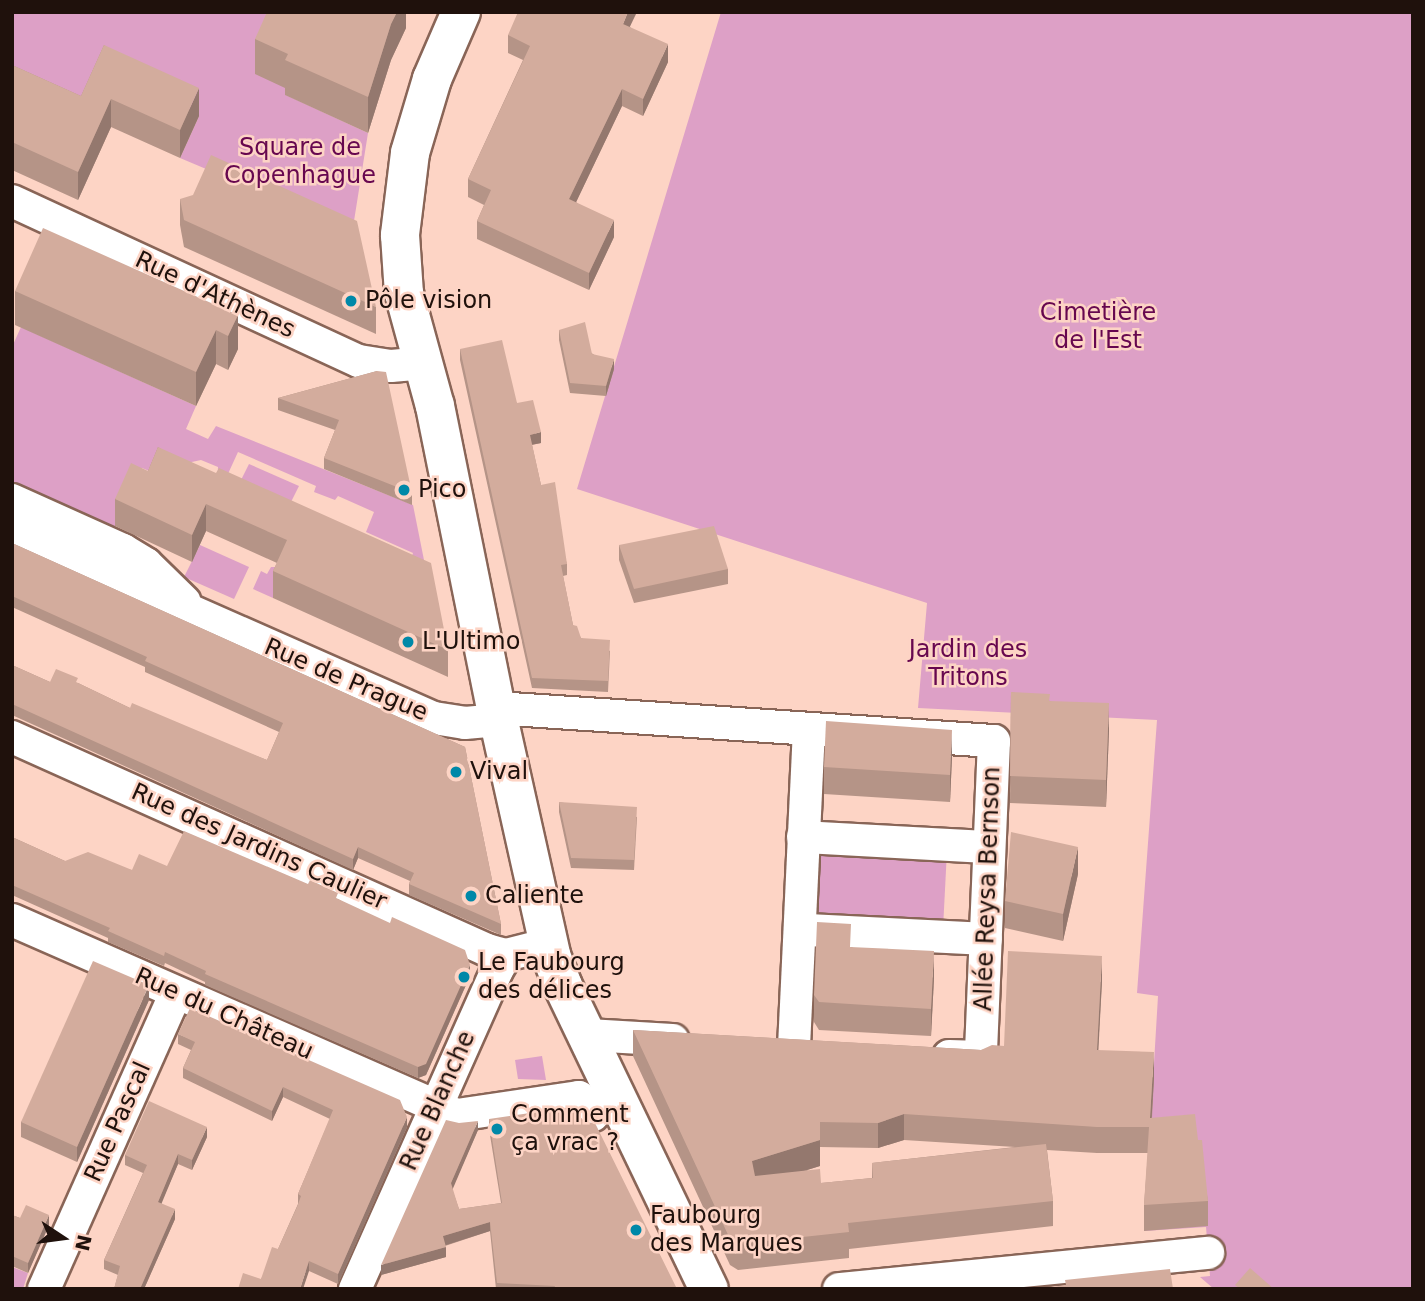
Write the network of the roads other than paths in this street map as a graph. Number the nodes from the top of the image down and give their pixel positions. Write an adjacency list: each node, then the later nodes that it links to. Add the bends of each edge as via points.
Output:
1 (461, 12): 3 (main road, via 420,115 402,208 404,293)
2 (12, 201): 3 (street, Rue d'Athènes, via 359,361 382,366)
3 (424, 363): 7 (main road)
4 (12, 500): 6 (street, Rue de Prague, via 146,564)
5 (12, 533): 6 (street, Rue de Prague)
6 (198, 615): 7 (street, Rue de Prague, via 434,718 465,723)
7 (498, 714): 8 (street, Allée Reysa Bernson); 15 (main road)
8 (809, 729): 10 (street); 11 (street, Allée Reysa Bernson, via 994,741)
9 (12, 737): 16 (street, Rue des Jardins Caulier)
10 (803, 837): 11 (street); 13 (street)
11 (989, 847): 14 (street, Allée Reysa Bernson)
12 (12, 920): 17 (street, Rue du Château)
13 (800, 930): 14 (street); 20 (street)
14 (986, 939): 21 (street, Allée Reysa Bernson, via 981,1058)
15 (549, 944): 16 (street); 18 (main road)
16 (506, 956): 22 (street, Rue Blanche)
17 (176, 993): 22 (street, Rue du Château); 25 (street, Rue Pascal)
18 (587, 1035): 19 (street); 27 (main road)
19 (698, 1041)
20 (794, 1047)
21 (914, 1054)
22 (436, 1106): 23 (street, Rue du Château, via 457,1115 579,1097); 26 (street, Rue Blanche)
23 (593, 1115)
24 (1208, 1253): 28 (street)
25 (44, 1289)
26 (355, 1289)
27 (709, 1289)
28 (839, 1289)

